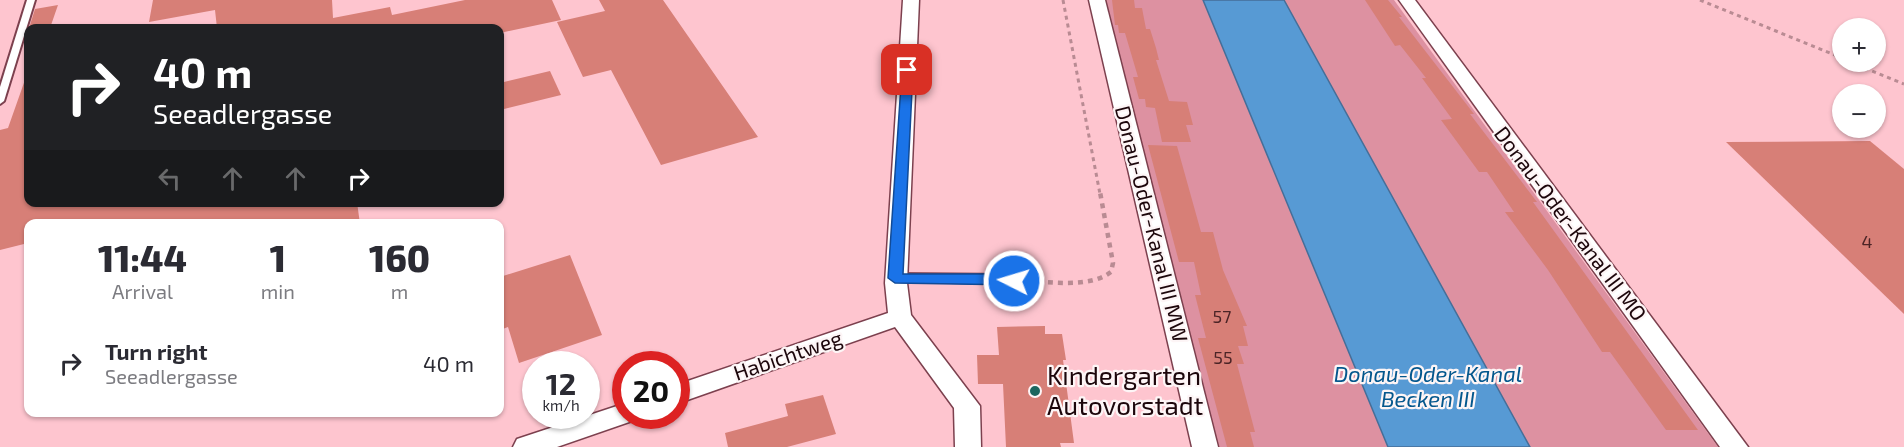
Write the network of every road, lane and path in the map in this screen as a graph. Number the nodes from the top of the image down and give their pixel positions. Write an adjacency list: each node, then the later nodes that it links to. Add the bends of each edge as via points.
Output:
1 (31, 0): 10 (lane)
2 (911, 0): 11 (street)
3 (1063, 0): 12 (path, via 1113,263 1111,272 1090,280)
4 (1097, 0): 18 (street, Donau-Oder-Kanal III MW)
5 (1407, 0): 19 (street, Donau-Oder-Kanal III MO)
6 (1700, 0): 7 (path)
7 (1832, 54)
8 (1875, 72): 9 (path)
9 (1904, 84)
10 (0, 101)
11 (895, 278): 12 (lane); 13 (street)
12 (1014, 281)
13 (900, 317): 14 (street, Habichtweg); 17 (street, via 967,406)
14 (690, 390)
15 (612, 417): 16 (street)
16 (526, 447)
17 (968, 447)
18 (1205, 447)
19 (1735, 447)

